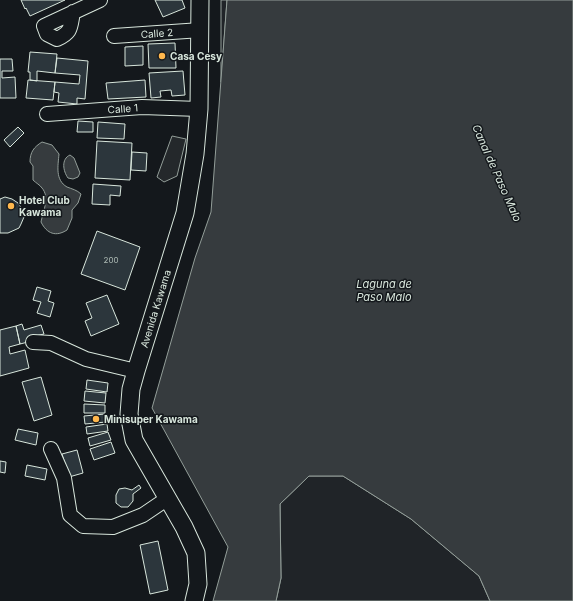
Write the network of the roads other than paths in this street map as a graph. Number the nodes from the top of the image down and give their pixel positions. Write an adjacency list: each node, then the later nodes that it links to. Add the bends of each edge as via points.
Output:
1 (100, 0): 3 (lane)
2 (200, 0): 4 (main road, Avenida Kawama)
3 (73, 12)
4 (201, 30): 5 (lane, Calle 2); 6 (main road, Avenida Kawama)
5 (114, 36)
6 (199, 109): 7 (lane, Calle 1, via 142,107); 9 (main road, Avenida Kawama, via 195,154 185,213)
7 (47, 114)
8 (33, 342): 9 (lane, via 51,343 86,359)
9 (136, 371): 11 (main road, Avenida Kawama, via 131,389 129,414 134,440)
10 (51, 449): 11 (lane, via 64,478 70,515 83,526 113,528 143,515)
11 (168, 498): 12 (main road, Avenida Kawama, via 196,553 198,584)
12 (194, 601)

